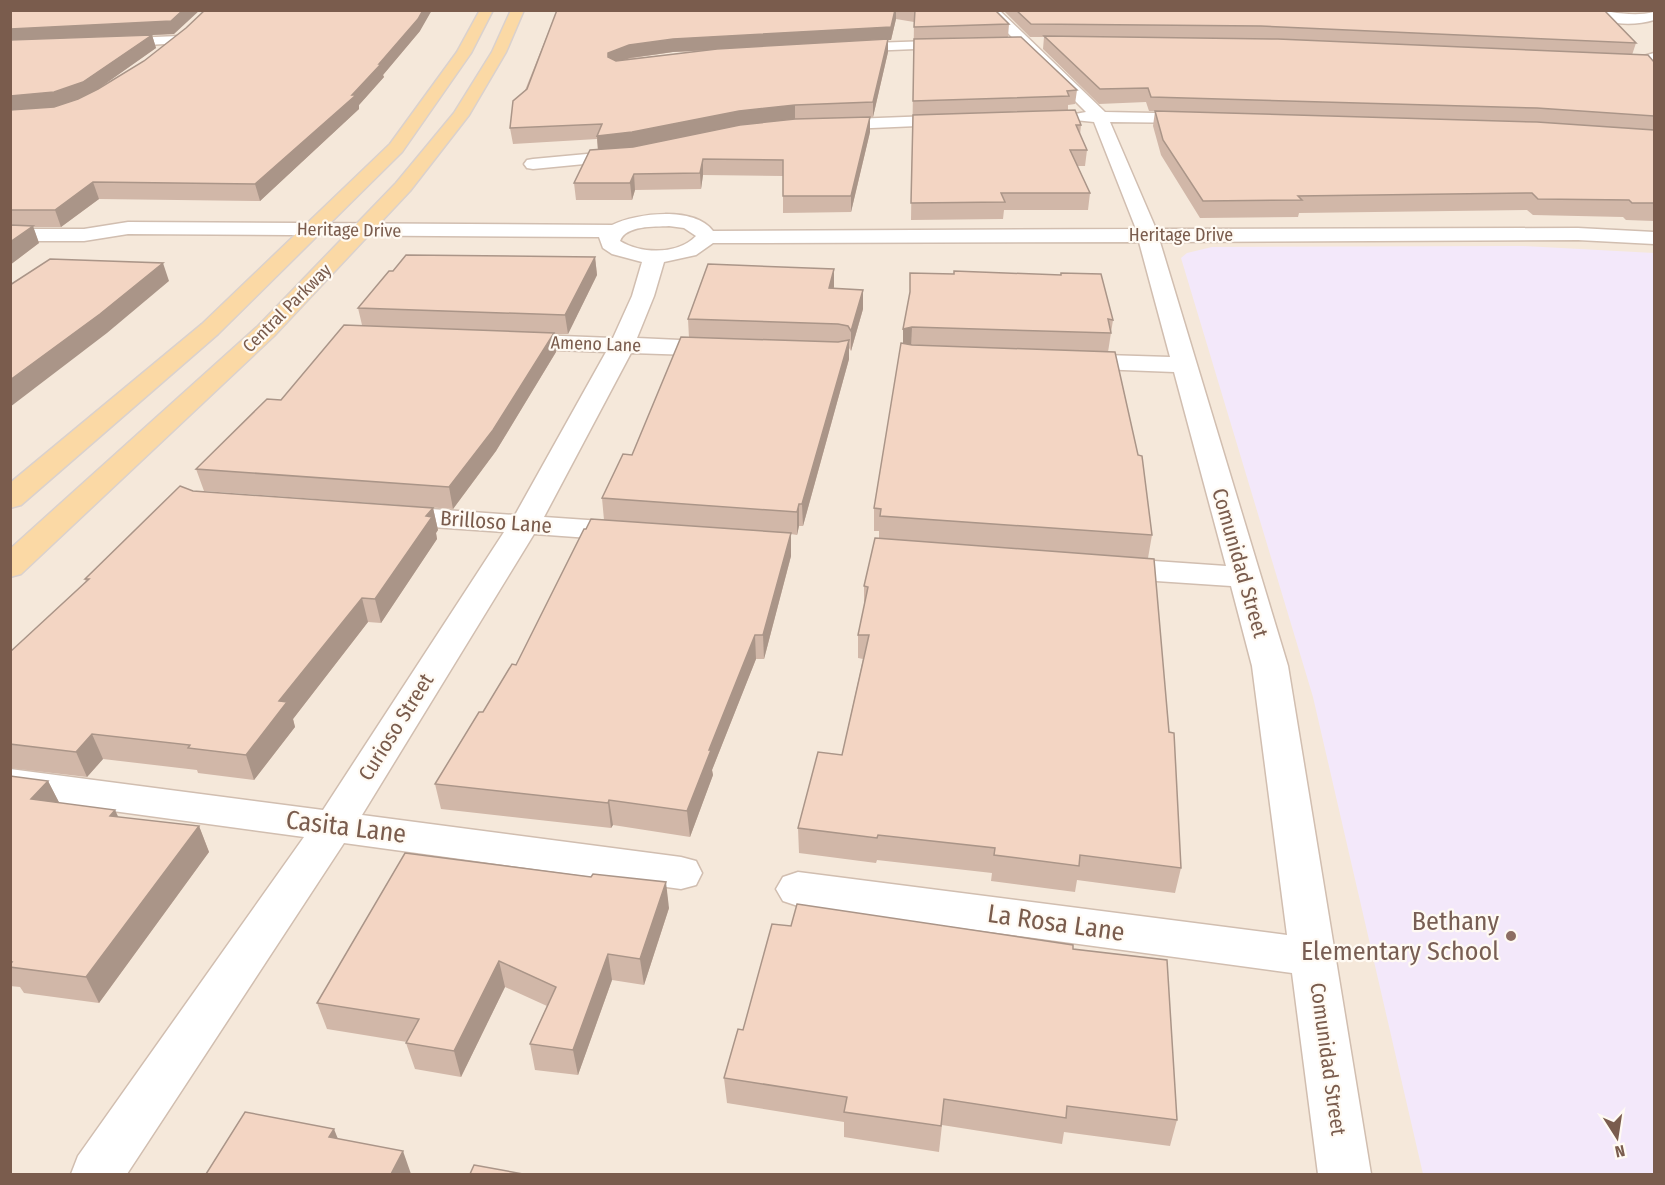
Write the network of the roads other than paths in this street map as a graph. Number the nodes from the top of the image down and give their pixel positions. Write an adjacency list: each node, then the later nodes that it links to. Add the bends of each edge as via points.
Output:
1 (487, 10): 24 (main road, Central Parkway, via 464,53 396,148)
2 (518, 10): 25 (main road, Central Parkway, via 499,52 461,115 403,187)
3 (991, 10): 15 (street, Comunidad Street)
4 (1586, 10): 6 (street)
5 (1646, 10): 7 (street)
6 (1592, 11): 8 (street)
7 (1654, 14): 8 (street)
8 (1630, 19): 9 (street)
9 (1642, 30)
10 (90, 44): 13 (street, via 184,36)
11 (975, 44): 12 (street)
12 (834, 48)
13 (161, 53)
14 (1061, 117): 15 (street)
15 (1100, 117): 17 (street); 22 (street, Comunidad Street)
16 (976, 119): 18 (street)
17 (1215, 119)
18 (806, 127)
19 (644, 153): 20 (street)
20 (533, 164)
21 (10, 235): 24 (street, Heritage Drive, via 84,235 102,242)
22 (1148, 235): 23 (street, Heritage Drive); 27 (street, Heritage Drive, via 1578,234); 33 (street, Comunidad Street)
23 (706, 237): 26 (street, Heritage Drive, via 696,226 669,220 637,223); 28 (street, Heritage Drive, via 696,248)
24 (303, 238): 25 (street, Heritage Drive); 34 (main road, Central Parkway, via 210,328)
25 (355, 238): 26 (street, Heritage Drive); 39 (main road, Central Parkway, via 266,331)
26 (613, 238): 28 (street, Heritage Drive, via 632,254)
27 (1654, 238)
28 (655, 256): 30 (street, Curioso Street)
29 (486, 340): 30 (street, Ameno Lane)
30 (622, 345): 31 (street, Ameno Lane); 36 (street, Curioso Street)
31 (743, 350)
32 (1048, 360): 33 (street)
33 (1184, 365): 40 (street, Comunidad Street)
34 (10, 499)
35 (356, 513): 36 (street, Brilloso Lane)
36 (525, 525): 37 (street, Brilloso Lane); 42 (street, Curioso Street)
37 (653, 534)
38 (1082, 566): 40 (street)
39 (10, 567)
40 (1243, 577): 45 (street, Comunidad Street, via 1270,666)
41 (10, 783): 42 (street, Casita Lane)
42 (334, 826): 43 (street, Casita Lane); 46 (street, Curioso Street)
43 (681, 873)
44 (798, 889): 45 (street, La Rosa Lane)
45 (1314, 957): 47 (street, Comunidad Street)
46 (97, 1174)
47 (1345, 1174)

